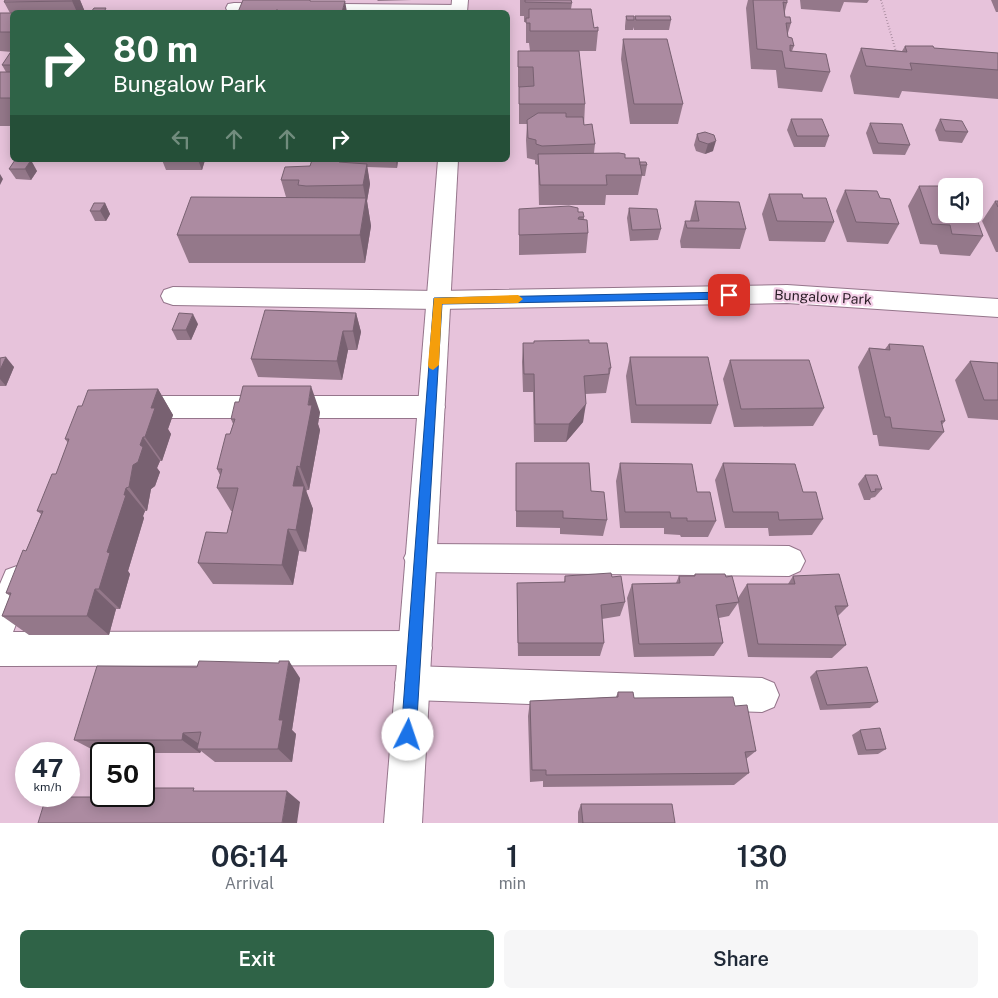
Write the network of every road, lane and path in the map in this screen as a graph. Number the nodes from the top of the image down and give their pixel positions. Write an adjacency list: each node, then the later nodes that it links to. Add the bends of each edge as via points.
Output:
1 (881, 0): 4 (path)
2 (235, 7): 3 (main road)
3 (459, 8)
4 (898, 55)
5 (448, 162): 7 (main road)
6 (173, 296): 7 (main road, Bungalow Park)
7 (438, 300): 8 (main road, Bungalow Park, via 787,294); 10 (main road)
8 (998, 308)
9 (102, 407): 10 (main road)
10 (430, 407): 11 (main road)
11 (420, 558): 13 (main road); 15 (main road)
12 (24, 561): 14 (main road)
13 (789, 561)
14 (0, 624)
15 (415, 648): 16 (main road); 17 (main road)
16 (0, 649)
17 (412, 683): 18 (main road); 19 (main road)
18 (762, 695)
19 (403, 823)

